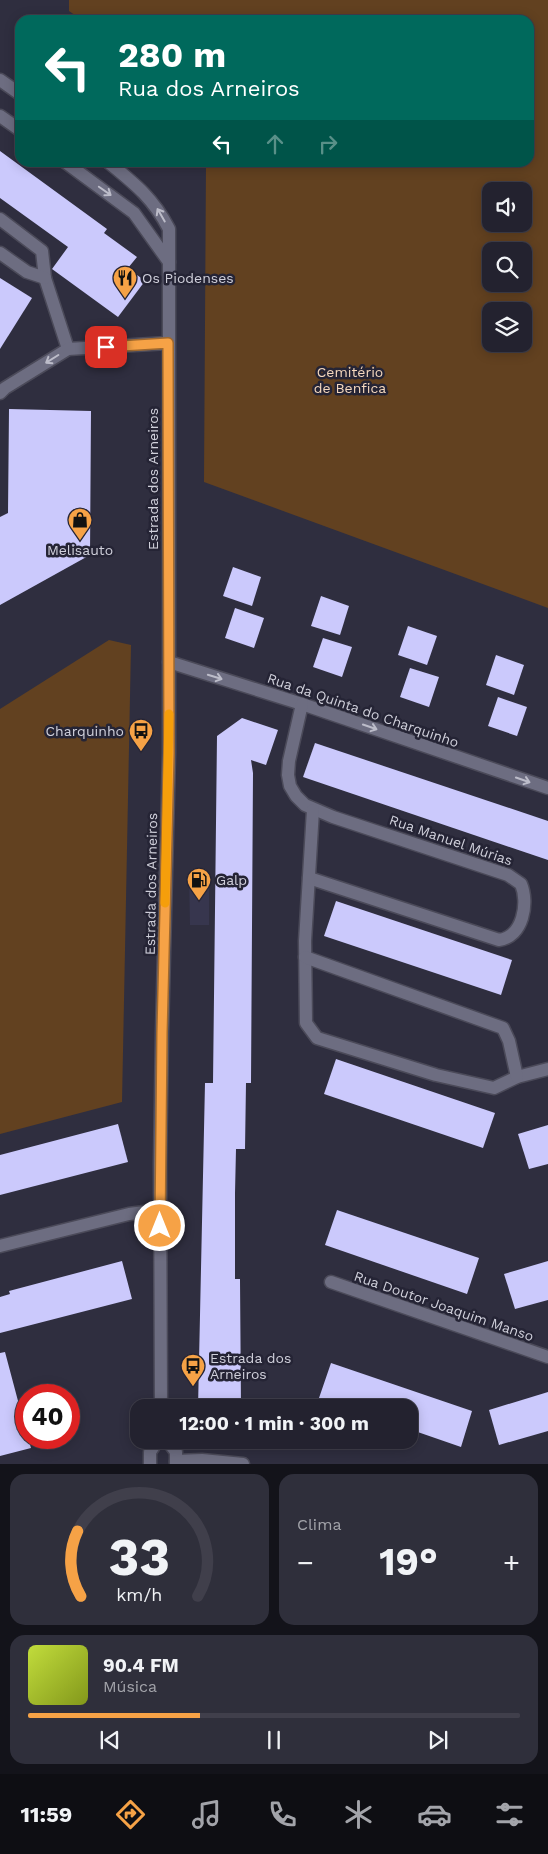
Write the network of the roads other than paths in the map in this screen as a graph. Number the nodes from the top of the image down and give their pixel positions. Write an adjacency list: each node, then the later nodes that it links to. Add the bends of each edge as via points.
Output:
1 (0, 80): 2 (street)
2 (15, 90)
3 (0, 116): 4 (street)
4 (15, 126)
5 (73, 167): 9 (street, one-way to 9, via 134,213)
6 (114, 167): 9 (street, Estrada dos Arneiros, one-way to 6, via 169,229 160,212)
7 (0, 219): 10 (street, via 42,251)
8 (0, 253): 10 (street, via 27,272)
9 (169, 262): 11 (street, Estrada dos Arneiros)
10 (44, 278): 12 (street)
11 (168, 343): 12 (street); 14 (street, Estrada dos Arneiros)
12 (68, 349): 13 (street, one-way to 13)
13 (0, 394)
14 (169, 662): 15 (street, Rua da Quinta do Charquinho, one-way to 15); 22 (street, Estrada dos Arneiros)
15 (302, 704): 16 (street, Rua da Quinta do Charquinho, one-way to 16); 17 (street, Rua Manuel Múrias, via 288,776 296,796)
16 (548, 788)
17 (313, 810): 18 (street); 18 (street, Rua Manuel Múrias, via 508,875 521,884 524,911 515,931 504,939 492,939)
18 (309, 878): 19 (street)
19 (305, 958): 21 (street, via 503,1028); 21 (street, via 306,1023 317,1038 436,1075 494,1088)
20 (548, 1069): 21 (street)
21 (517, 1077)
22 (160, 1210): 23 (street, via 129,1214); 26 (street, Estrada dos Arneiros)
23 (0, 1246)
24 (331, 1282): 25 (street, Rua Doutor Joaquim Manso)
25 (548, 1357)
26 (161, 1399)
27 (152, 1449): 30 (street)
28 (174, 1449): 29 (street)
29 (176, 1462): 31 (street, via 202,1460)
30 (150, 1464)
31 (243, 1464)

